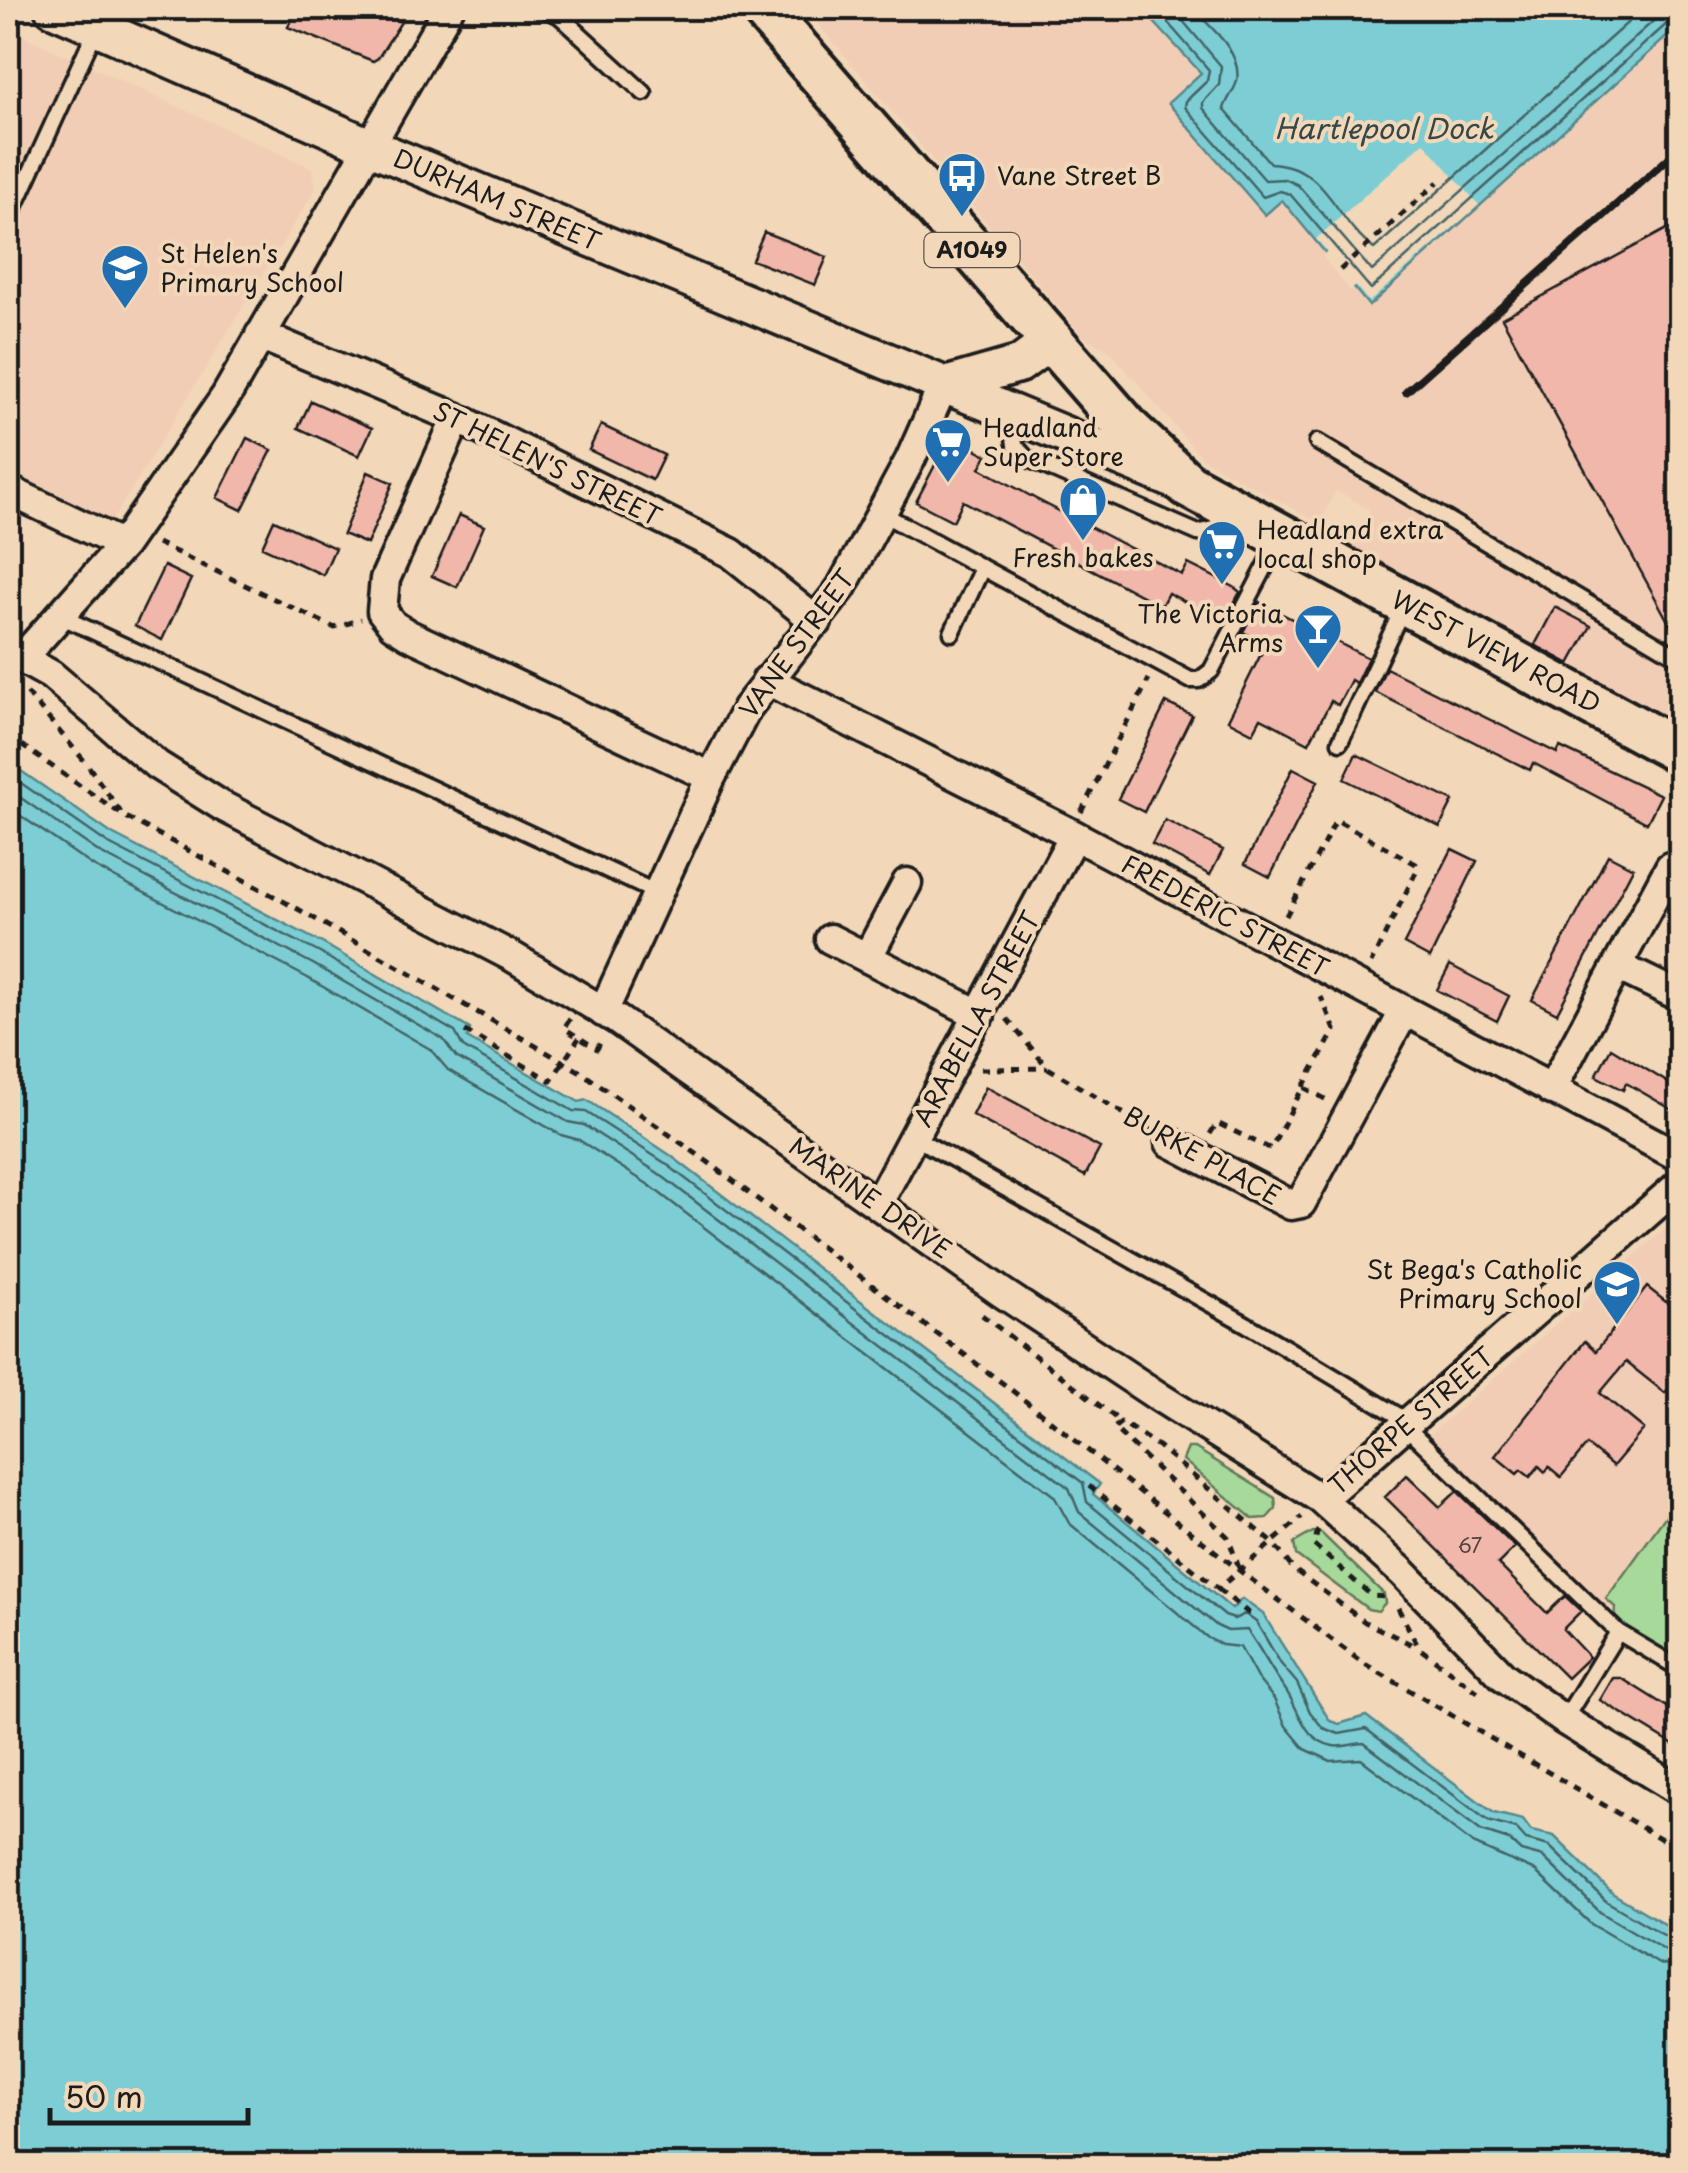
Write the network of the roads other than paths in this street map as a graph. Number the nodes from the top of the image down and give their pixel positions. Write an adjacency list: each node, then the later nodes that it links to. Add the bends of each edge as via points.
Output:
1 (53, 8): 5 (street, DURHAM STREET)
2 (449, 8): 7 (street)
3 (545, 8): 6 (lane)
4 (762, 8): 10 (main road, WEST VIEW ROAD / A1049)
5 (97, 26): 7 (street, DURHAM STREET); 8 (lane)
6 (644, 93)
7 (371, 147): 9 (street); 11 (street, DURHAM STREET)
8 (8, 222)
9 (260, 336): 13 (street, ST HELEN'S STREET); 19 (street)
10 (1051, 341): 11 (street, via 1020,364); 15 (main road, WEST VIEW ROAD / A1049)
11 (943, 386): 12 (street, DURHAM STREET); 17 (street, VANE STREET)
12 (1011, 414): 15 (street, DURHAM STREET); 18 (lane, via 1015,446 1026,458 1198,534)
13 (456, 418): 23 (street, ST HELEN'S STREET, via 731,553); 30 (street, via 385,578 382,611 409,635)
14 (1316, 442): 26 (lane)
15 (1188, 486): 18 (main road, WEST VIEW ROAD / A1049)
16 (8, 490): 19 (street)
17 (882, 514): 20 (lane); 23 (street, VANE STREET)
18 (1266, 528): 20 (lane, via 1212,671 1199,680); 21 (main road, WEST VIEW ROAD / A1049)
19 (127, 538): 22 (street)
20 (982, 568): 24 (lane)
21 (1405, 603): 28 (lane); 29 (main road, WEST VIEW ROAD / A1049)
22 (60, 616): 25 (street); 34 (lane)
23 (817, 622): 27 (street, VANE STREET)
24 (952, 633)
25 (15, 655): 40 (street, MARINE DRIVE, via 74,693 157,765 222,806 512,957)
26 (1680, 658)
27 (767, 680): 30 (street, VANE STREET); 31 (street, FREDERIC STREET)
28 (1340, 742)
29 (1680, 752)
30 (711, 777): 34 (street, VANE STREET)
31 (1075, 829): 39 (street, ARABELLA STREET); 41 (street, FREDERIC STREET)
32 (1670, 867): 37 (street)
33 (907, 883): 36 (street)
34 (657, 893): 40 (street, VANE STREET)
35 (830, 939): 36 (street)
36 (867, 958): 39 (street)
37 (1617, 966): 38 (street); 42 (street)
38 (1673, 993)
39 (985, 1007): 43 (street, ARABELLA STREET)
40 (603, 1012): 47 (street, MARINE DRIVE)
41 (1404, 1012): 42 (street, FREDERIC STREET); 44 (street, BURKE PLACE, via 1301,1203 1292,1205)
42 (1551, 1090): 45 (street, FREDERIC STREET)
43 (914, 1137): 47 (street, ARABELLA STREET); 48 (lane, via 1229,1314)
44 (1170, 1142)
45 (1680, 1157)
46 (1680, 1184): 48 (street, THORPE STREET)
47 (878, 1203): 49 (street, MARINE DRIVE)
48 (1407, 1424): 49 (street, THORPE STREET); 50 (lane)
49 (1316, 1512): 52 (street, MARINE DRIVE, via 1402,1572 1503,1676)
50 (1618, 1632): 51 (lane); 52 (lane)
51 (1680, 1669)
52 (1564, 1720): 53 (street, MARINE DRIVE)
53 (1680, 1790)

